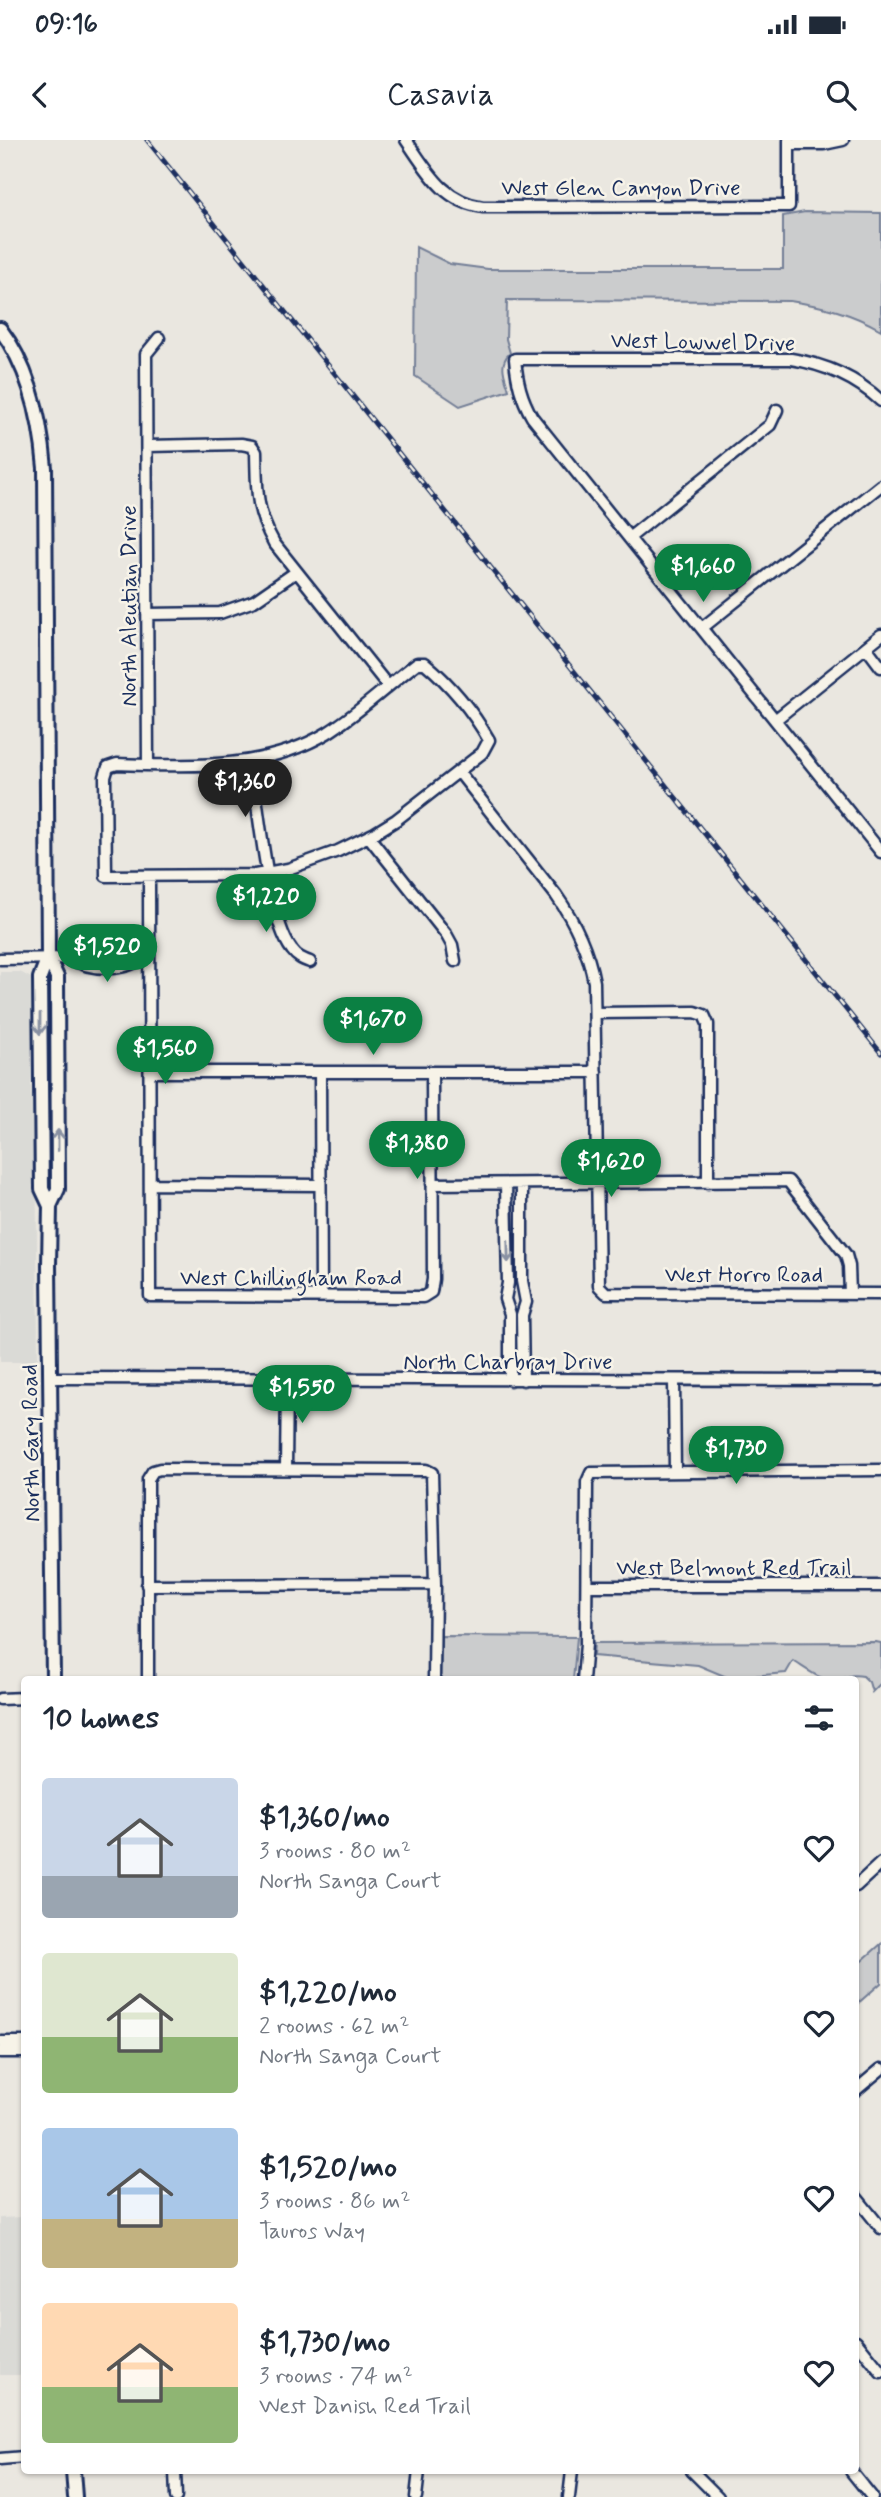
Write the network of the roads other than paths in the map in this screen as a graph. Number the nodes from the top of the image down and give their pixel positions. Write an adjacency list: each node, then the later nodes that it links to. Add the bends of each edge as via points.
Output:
1 (405, 140): 3 (street, West Glen Canyon Drive, via 438,186 464,204 483,207 789,206)
2 (843, 140): 3 (street)
3 (789, 142)
4 (0, 329): 27 (main road, North Gary Road, via 34,401 43,437)
5 (159, 338): 8 (street, North Aleutian Drive, via 146,354)
6 (881, 401): 10 (street, West Lowwel Drive, via 844,376 791,359 515,359 522,400 532,417)
7 (777, 410): 10 (street, via 770,425)
8 (147, 446): 11 (street, via 252,446 262,521); 12 (street, North Aleutian Drive)
9 (881, 485): 13 (street)
10 (629, 538): 13 (street)
11 (296, 572): 12 (street, via 254,601 220,613); 17 (street)
12 (148, 614): 20 (street, North Aleutian Drive)
13 (702, 628): 18 (street)
14 (881, 635): 15 (street)
15 (866, 647): 16 (street); 18 (street)
16 (881, 667)
17 (388, 686): 19 (street, via 327,733); 21 (street, via 417,663 425,663 455,694 489,740)
18 (775, 720): 23 (street)
19 (251, 761): 20 (street); 24 (street)
20 (148, 765): 25 (street, via 117,764 108,767 105,777 106,876)
21 (459, 772): 22 (street); 34 (street, via 568,912 590,960)
22 (369, 836): 24 (street); 31 (street, via 446,934)
23 (881, 852)
24 (269, 873): 25 (street); 32 (street, via 280,926 291,949)
25 (149, 877): 28 (street)
26 (112, 949): 28 (street); 30 (street, via 80,952); 33 (street)
27 (48, 957): 29 (street); 30 (street); 51 (main road, North Gary Road, via 57,977 58,1189 50,1206)
28 (146, 957): 33 (street, via 134,964); 35 (street)
29 (0, 958)
30 (70, 958): 33 (street, via 98,968)
31 (455, 961)
32 (310, 962)
33 (111, 966)
34 (595, 1013): 38 (street); 39 (street, via 704,1015 708,1024)
35 (150, 1072): 36 (street); 40 (street)
36 (320, 1072): 37 (street); 45 (street)
37 (432, 1072): 38 (street); 41 (street)
38 (596, 1072): 44 (street)
39 (708, 1183): 44 (street); 48 (street, via 788,1181 846,1255)
40 (150, 1184): 45 (street); 50 (street, West Chillingham Road, via 150,1296)
41 (432, 1184): 42 (street); 50 (street, West Chillingham Road, via 431,1292 423,1297)
42 (506, 1184): 43 (street); 47 (street, one-way to 47)
43 (522, 1184): 44 (street); 46 (street)
44 (597, 1184): 48 (street, West Horro Road, via 598,1280 606,1293)
45 (320, 1185): 50 (street)
46 (524, 1288): 47 (street); 54 (street)
47 (506, 1290): 53 (street)
48 (850, 1294): 49 (street, West Horro Road)
49 (881, 1294)
50 (321, 1296)
51 (51, 1378): 52 (street, North Charbray Drive); 64 (main road, North Gary Road)
52 (286, 1380): 53 (street, North Charbray Drive); 57 (street)
53 (510, 1380): 54 (street, North Charbray Drive)
54 (523, 1380): 55 (street, North Charbray Drive)
55 (674, 1380): 56 (street, North Charbray Drive); 59 (street)
56 (881, 1380)
57 (286, 1469): 60 (street, via 432,1473); 61 (street, via 153,1471 148,1479)
58 (881, 1470): 59 (street)
59 (675, 1471): 62 (street, via 591,1473 587,1482)
60 (435, 1584): 61 (street); 66 (street)
61 (147, 1585): 65 (street)
62 (587, 1586): 63 (street, West Belmont Red Trail); 67 (street)
63 (881, 1586)
64 (53, 1676)
65 (148, 1676)
66 (434, 1676)
67 (583, 1676)
68 (21, 1698): 69 (street)
69 (0, 1699)
70 (881, 1863): 71 (street)
71 (859, 1883)
72 (0, 2042): 73 (street)
73 (21, 2042)
74 (0, 2052): 75 (street)
75 (21, 2052)
76 (881, 2069): 77 (street)
77 (859, 2087)
78 (859, 2201): 79 (street)
79 (881, 2228)
80 (859, 2345): 81 (street)
81 (877, 2360): 82 (street)
82 (881, 2372)
83 (21, 2457): 84 (street)
84 (0, 2459)
85 (73, 2474): 91 (main road)
86 (175, 2474): 92 (street)
87 (419, 2474): 93 (street)
88 (572, 2474): 94 (street)
89 (695, 2474): 95 (street)
90 (854, 2474): 96 (street)
91 (75, 2497)
92 (176, 2497)
93 (416, 2497)
94 (569, 2497)
95 (718, 2497)
96 (873, 2497)

